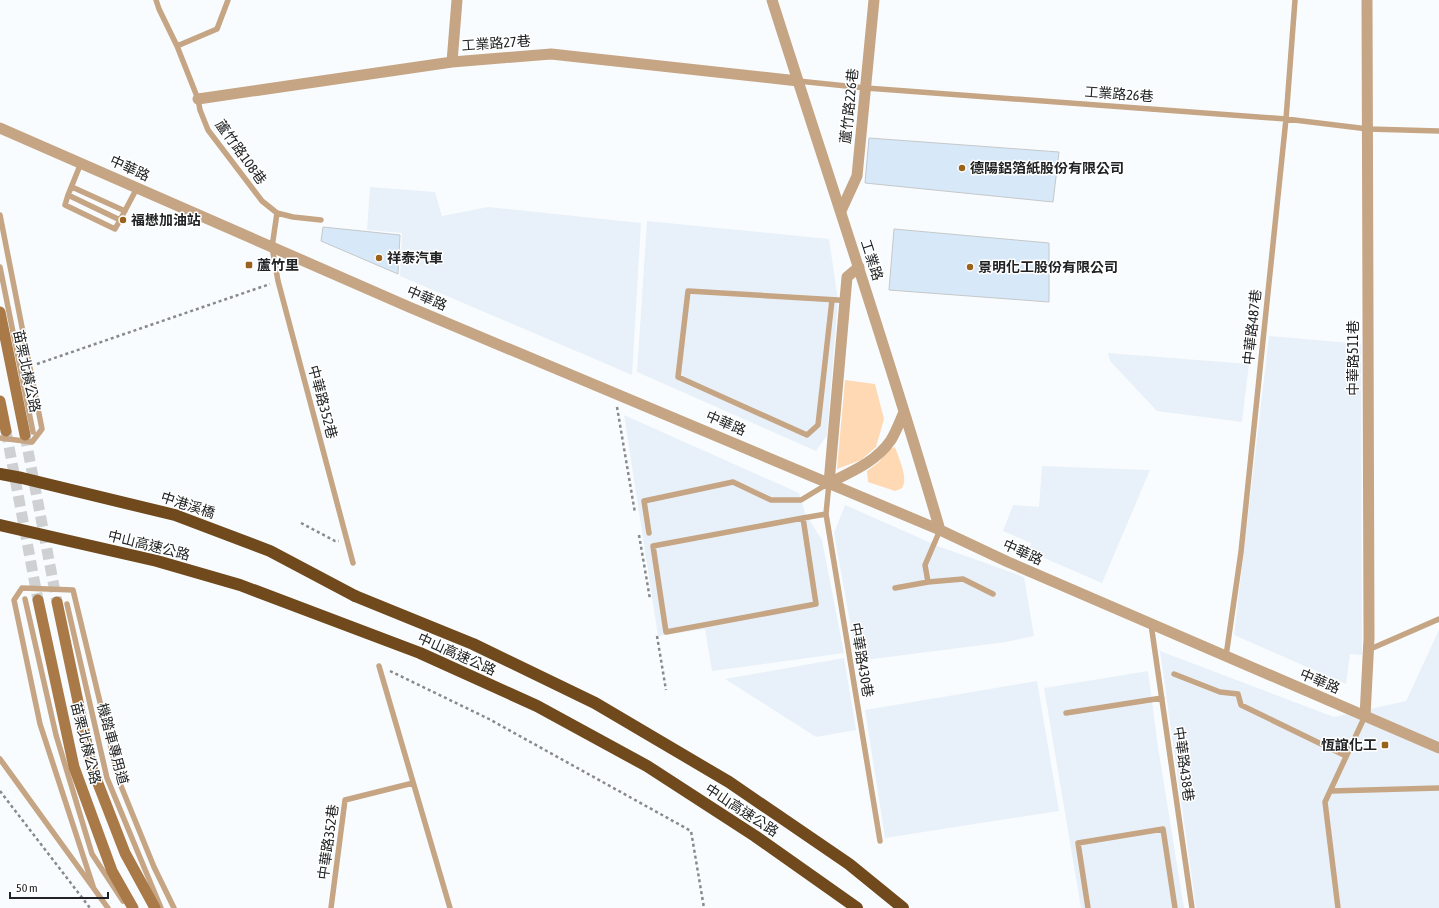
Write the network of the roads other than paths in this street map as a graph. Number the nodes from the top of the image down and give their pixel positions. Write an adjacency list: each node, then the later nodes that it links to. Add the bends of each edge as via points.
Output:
1 (156, 0): 8 (lane, 蘆竹路108巷)
2 (228, 0): 8 (lane, via 217,29)
3 (457, 0): 9 (street)
4 (772, 0): 10 (street, 工業路)
5 (874, 0): 11 (street, 蘆竹路226巷)
6 (1295, 0): 13 (lane, 中華路487巷)
7 (1367, 0): 15 (street, 中華路511巷)
8 (178, 46): 12 (lane, 蘆竹路108巷)
9 (452, 62): 10 (street, 工業路27巷, via 551,54); 12 (street, 工業路27巷)
10 (798, 81): 11 (lane, 工業路26巷); 22 (street, 工業路)
11 (866, 88): 13 (lane, 工業路26巷); 22 (street, 蘆竹路226巷, via 857,176)
12 (198, 99): 23 (lane, 蘆竹路108巷, via 208,130 262,201)
13 (1286, 119): 15 (lane, 工業路26巷); 55 (lane, 中華路487巷, via 1241,552)
14 (0, 128): 17 (street, 中華路)
15 (1368, 129): 16 (lane, 工業路26巷); 54 (street, 中華路511巷)
16 (1439, 131)
17 (81, 163): 18 (lane); 19 (street, 中華路)
18 (72, 187): 20 (lane); 21 (lane)
19 (137, 188): 21 (lane); 27 (street, 中華路)
20 (68, 195): 25 (lane); 25 (lane, via 65,205 94,219 115,229)
21 (125, 211): 25 (lane)
22 (841, 211): 29 (street, 工業路)
23 (277, 213): 26 (lane); 27 (lane)
24 (0, 215): 35 (lane, via 42,429 32,442)
25 (120, 220)
26 (321, 220)
27 (272, 247): 38 (street, 中華路); 44 (lane, 中華路352巷, via 278,281)
28 (0, 267): 36 (lane)
29 (859, 267): 31 (street, via 847,277); 34 (street, 工業路)
30 (832, 300): 30 (lane, via 688,291 678,377 807,435 818,425); 31 (lane)
31 (845, 301): 38 (street)
32 (0, 312): 36 (main road, 苗栗北橫公路)
33 (0, 401): 35 (main road)
34 (904, 412): 38 (street, via 891,440 874,459); 42 (street, 工業路)
35 (3, 434)
36 (29, 434)
37 (0, 474): 48 (highway, 中港溪橋, via 175,515 270,551)
38 (829, 483): 39 (lane, 中華路430巷); 42 (street, 中華路); 43 (lane, via 801,500 771,500 733,482 644,501)
39 (826, 514): 40 (lane); 67 (lane, 中華路430巷)
40 (803, 518): 40 (lane, via 653,546 666,632 816,604)
41 (0, 524): 77 (highway, 中山高速公路, bridge, via 157,561 240,585 420,653 537,706 647,766 755,836)
42 (940, 530): 45 (lane, via 926,565); 53 (street, 中華路)
43 (650, 533)
44 (353, 563)
45 (928, 582): 46 (lane); 47 (lane, via 962,580)
46 (895, 588)
47 (993, 594)
48 (355, 596): 78 (highway, 中山高速公路, bridge, via 473,644 595,703 729,782 849,864)
49 (25, 599): 70 (lane, via 56,735 92,854)
50 (38, 600): 71 (main road, 苗栗北橫公路, via 74,767 112,871)
51 (62, 603): 72 (main road, 苗栗北橫公路, via 92,768 125,853); 73 (lane, 機踏車專用道, via 107,778)
52 (1439, 619): 54 (lane)
53 (1151, 624): 55 (street, 中華路); 58 (lane, 中華路438巷)
54 (1368, 650): 60 (street, 中華路511巷)
55 (1226, 656): 60 (street, 中華路)
56 (379, 666): 64 (lane)
57 (1174, 674): 62 (lane, via 1220,692 1238,694 1241,705)
58 (1162, 698): 59 (lane); 81 (lane, 中華路438巷)
59 (1066, 713)
60 (1365, 716): 61 (street, 中華路); 62 (lane)
61 (1439, 748)
62 (1346, 756): 66 (lane)
63 (0, 759): 68 (lane)
64 (413, 783): 75 (lane, 中華路352巷, via 345,800); 76 (lane)
65 (1439, 788): 66 (lane)
66 (1331, 791): 82 (lane, via 1325,802)
67 (880, 841)
68 (93, 886): 69 (lane); 74 (lane, via 40,724 14,600 22,588 73,590 119,781 154,867)
69 (108, 908)
70 (128, 908)
71 (133, 908)
72 (155, 908)
73 (161, 908)
74 (174, 908)
75 (331, 908)
76 (450, 908)
77 (857, 908)
78 (903, 908)
79 (1088, 908): 80 (lane, via 1078,843 1163,829)
80 (1175, 908)
81 (1192, 908)
82 (1338, 908)

